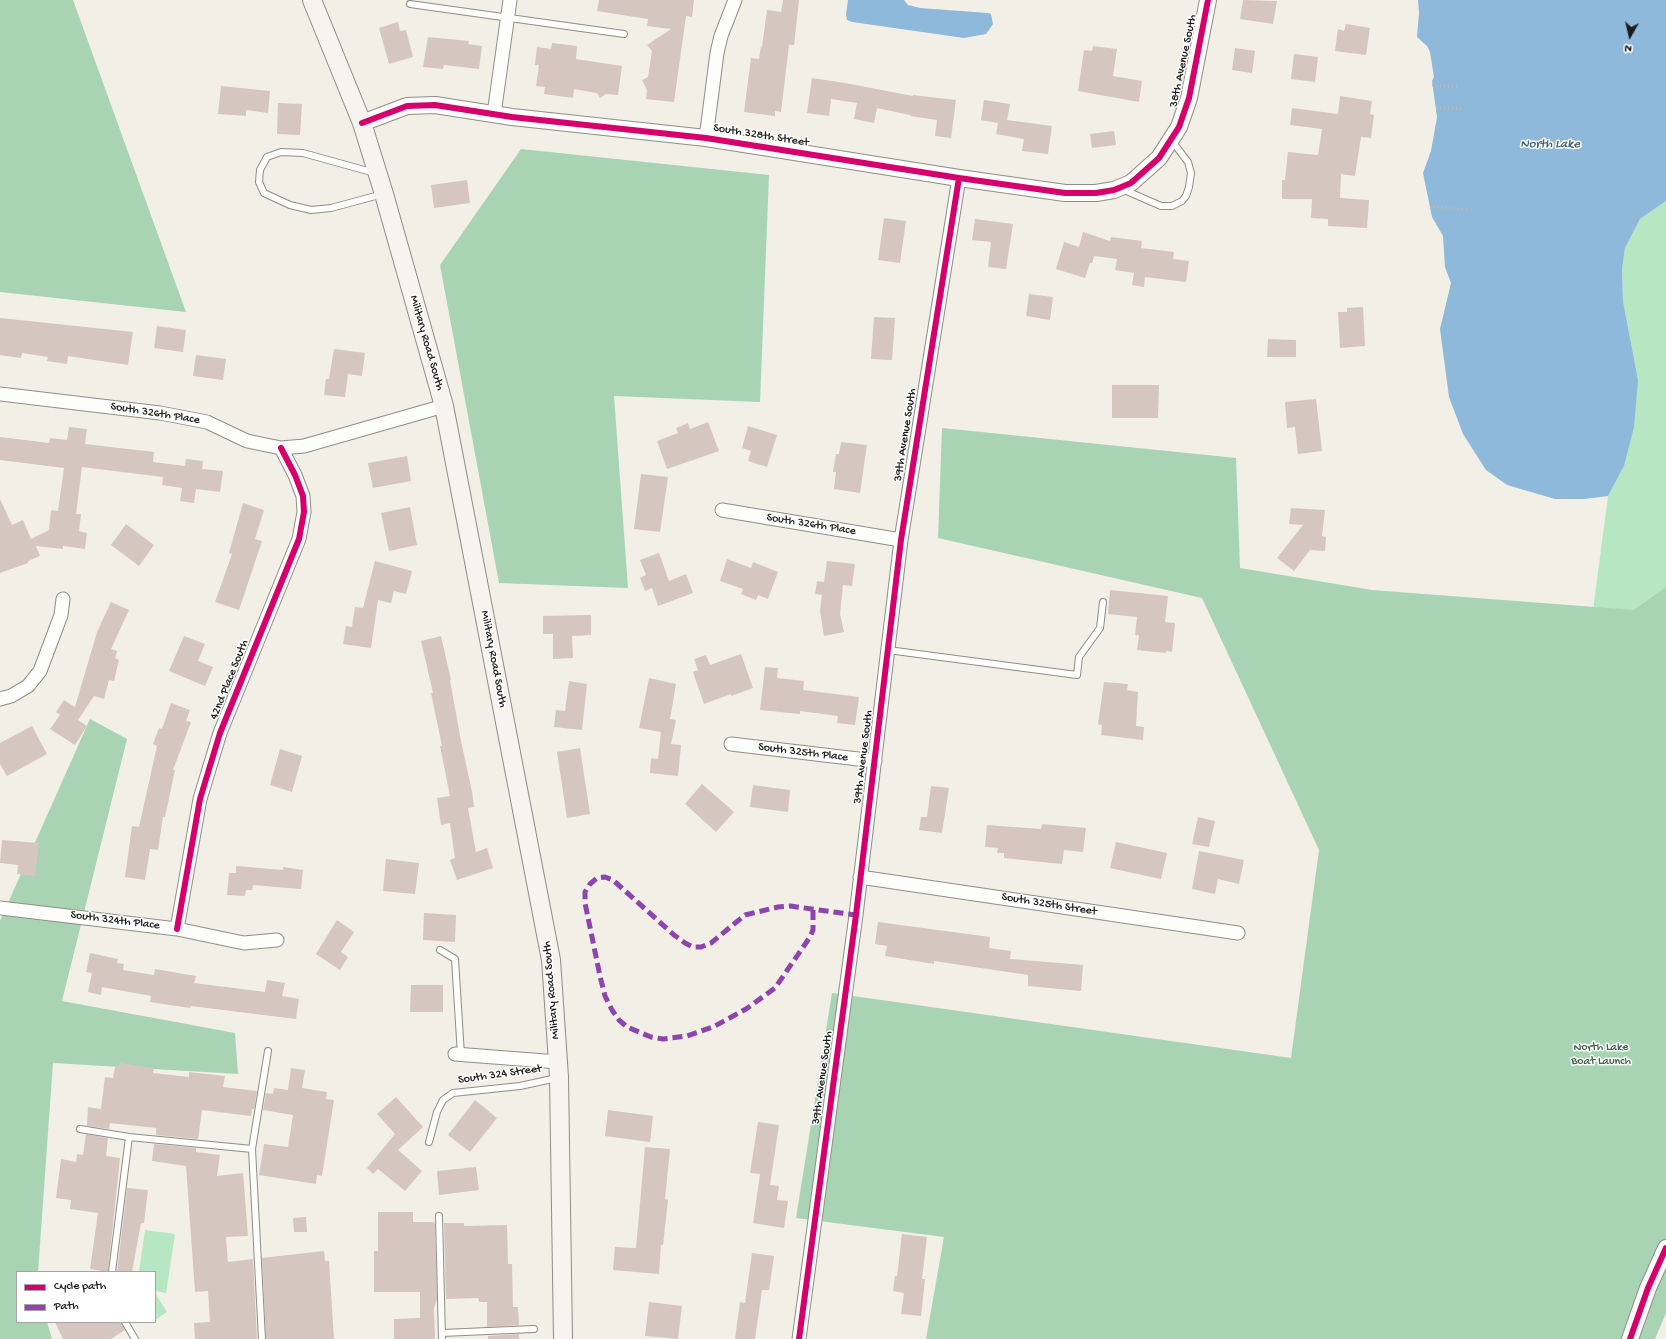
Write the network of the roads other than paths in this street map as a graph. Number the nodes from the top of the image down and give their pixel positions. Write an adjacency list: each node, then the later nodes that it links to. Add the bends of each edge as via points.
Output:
1 (312, 0): 9 (main road, Military Road South)
2 (510, 0): 6 (street)
3 (735, 0): 10 (street, via 717,54)
4 (1208, 0): 11 (street, 38th Avenue South, via 1189,98)
5 (410, 4): 6 (lane)
6 (508, 18): 7 (lane); 8 (street)
7 (624, 34)
8 (494, 114): 9 (street, South 328th Street, via 435,105 407,106); 10 (street, South 328th Street)
9 (362, 122): 13 (main road, Military Road South)
10 (706, 138): 14 (street, South 328th Street)
11 (1172, 139): 12 (street, 38th Avenue South); 15 (lane, via 1188,162 1190,173 1190,187 1182,201 1172,206 1161,206)
12 (1151, 165): 15 (street, South 328th Street)
13 (378, 174): 16 (main road, Military Road South); 16 (lane, via 303,153 281,152 267,157 260,170 259,182 264,193 290,205 311,210 331,208)
14 (959, 178): 15 (street, South 328th Street, via 1066,193 1096,193); 21 (street, 39th Avenue South)
15 (1120, 188)
16 (384, 194): 18 (main road, Military Road South)
17 (0, 394): 19 (street, South 326th Place, via 160,413 207,422 247,441)
18 (444, 406): 19 (street, South 326th Place, via 304,446); 36 (main road, Military Road South, via 551,960)
19 (281, 448): 30 (street, 42nd Place South, via 303,496 304,512 299,539 218,740 200,799)
20 (722, 510): 21 (street, South 326th Place)
21 (901, 540): 24 (street, 39th Avenue South)
22 (63, 599): 25 (street, via 62,615 40,671 28,686)
23 (1103, 602): 24 (lane, via 1100,628 1079,657 1077,675)
24 (888, 650): 27 (street, 39th Avenue South)
25 (0, 699)
26 (731, 744): 27 (street, South 325th Place)
27 (875, 761): 28 (street, 39th Avenue South)
28 (860, 876): 31 (street, South 325th Street); 50 (street, 39th Avenue South)
29 (0, 908): 30 (street, South 324th Place)
30 (177, 929): 32 (street, South 324th Place, via 244,943)
31 (1238, 933)
32 (277, 940)
33 (440, 950): 35 (lane, via 456,959)
34 (268, 1050): 40 (lane)
35 (458, 1055): 36 (street)
36 (558, 1070): 39 (lane, South 324 Street, via 520,1086 453,1093 443,1100); 49 (main road, Military Road South)
37 (80, 1129): 38 (lane)
38 (129, 1137): 40 (lane); 43 (lane)
39 (429, 1142)
40 (252, 1149): 48 (lane)
41 (439, 1216): 46 (lane)
42 (1666, 1248): 51 (street, via 1648,1288)
43 (112, 1271)
44 (126, 1323): 47 (lane)
45 (534, 1329): 46 (lane)
46 (442, 1336)
47 (135, 1339)
48 (262, 1339)
49 (563, 1339)
50 (799, 1339)
51 (1630, 1339)

